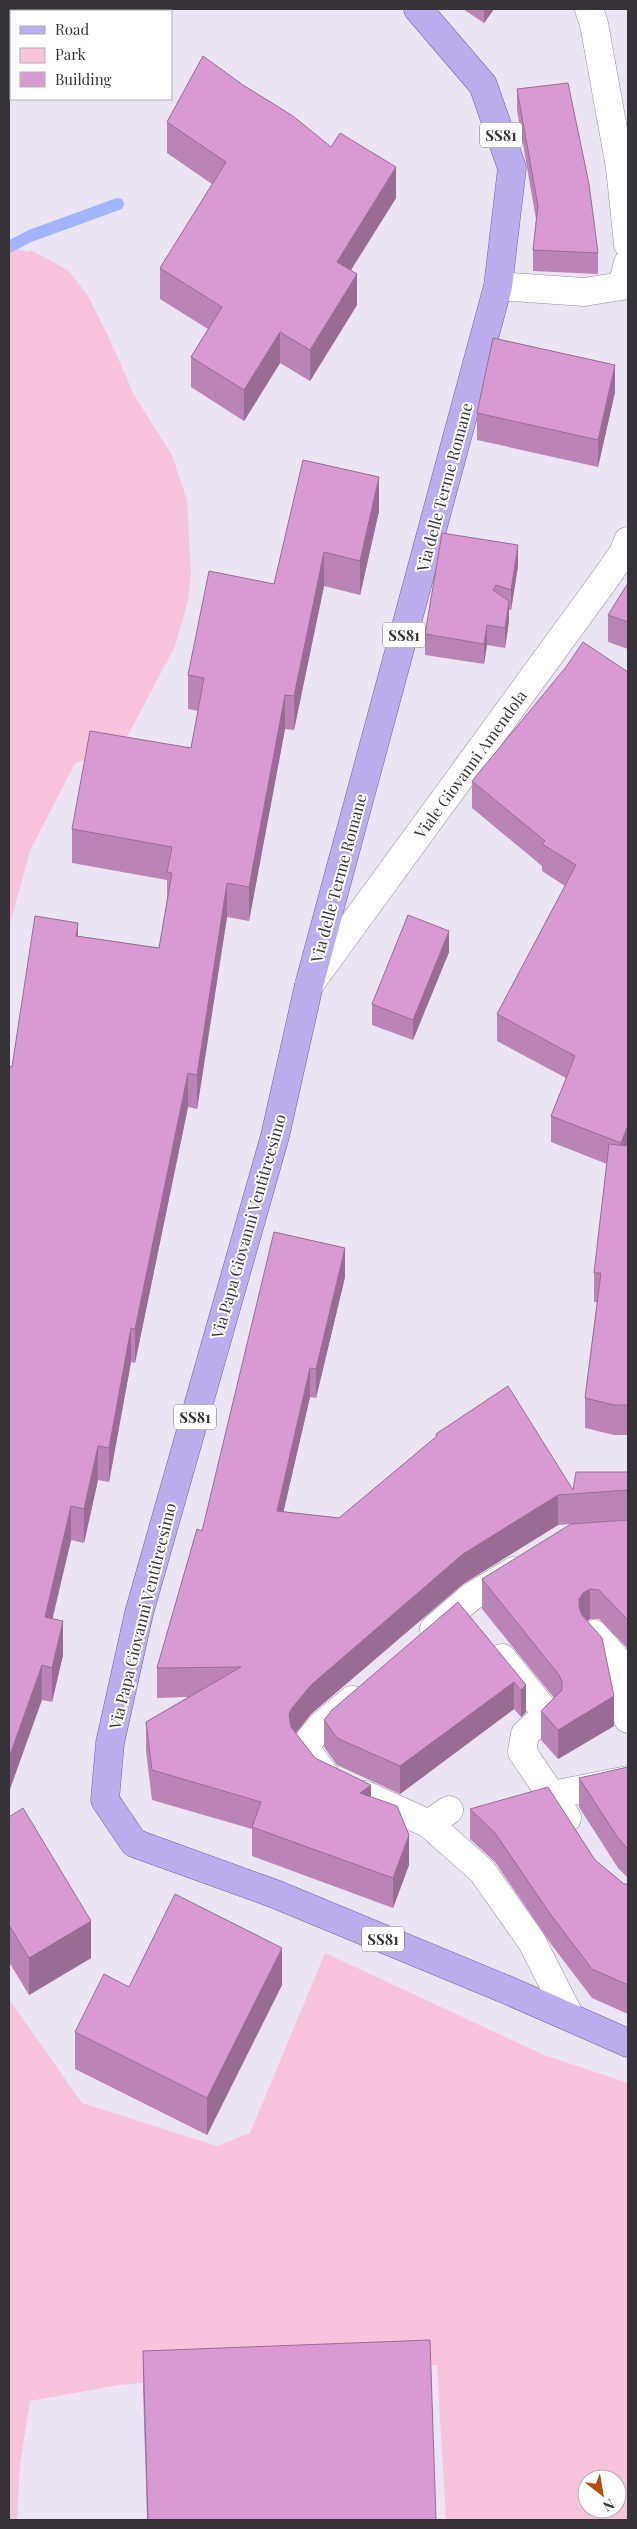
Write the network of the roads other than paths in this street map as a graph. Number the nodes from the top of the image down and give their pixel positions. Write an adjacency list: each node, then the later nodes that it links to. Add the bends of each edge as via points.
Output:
1 (418, 9): 5 (main road, Via delle Terme Romane / SS81, via 483,85 512,168)
2 (589, 9): 3 (street, via 620,167)
3 (628, 244)
4 (628, 264): 5 (street, via 622,286 584,292)
5 (498, 286): 7 (main road, Via delle Terme Romane / SS81)
6 (628, 541): 7 (street, Viale Giovanni Amendola, via 605,580)
7 (310, 985): 17 (main road, Via Papa Giovanni Ventitreesimo / SS81, via 275,1136 139,1613 110,1743 105,1800 134,1843 275,1894)
8 (534, 1558): 9 (street)
9 (460, 1607): 11 (street); 15 (street, via 547,1714 525,1734 518,1756)
10 (594, 1634): 13 (street, via 617,1660)
11 (416, 1644)
12 (372, 1682): 17 (street, via 321,1726 304,1748 327,1778 439,1817 532,1942)
13 (628, 1719)
14 (628, 1780): 15 (street)
15 (553, 1795): 16 (street)
16 (579, 1836)
17 (570, 2017): 18 (main road, Via Papa Giovanni Ventitreesimo / SS81)
18 (628, 2044)

